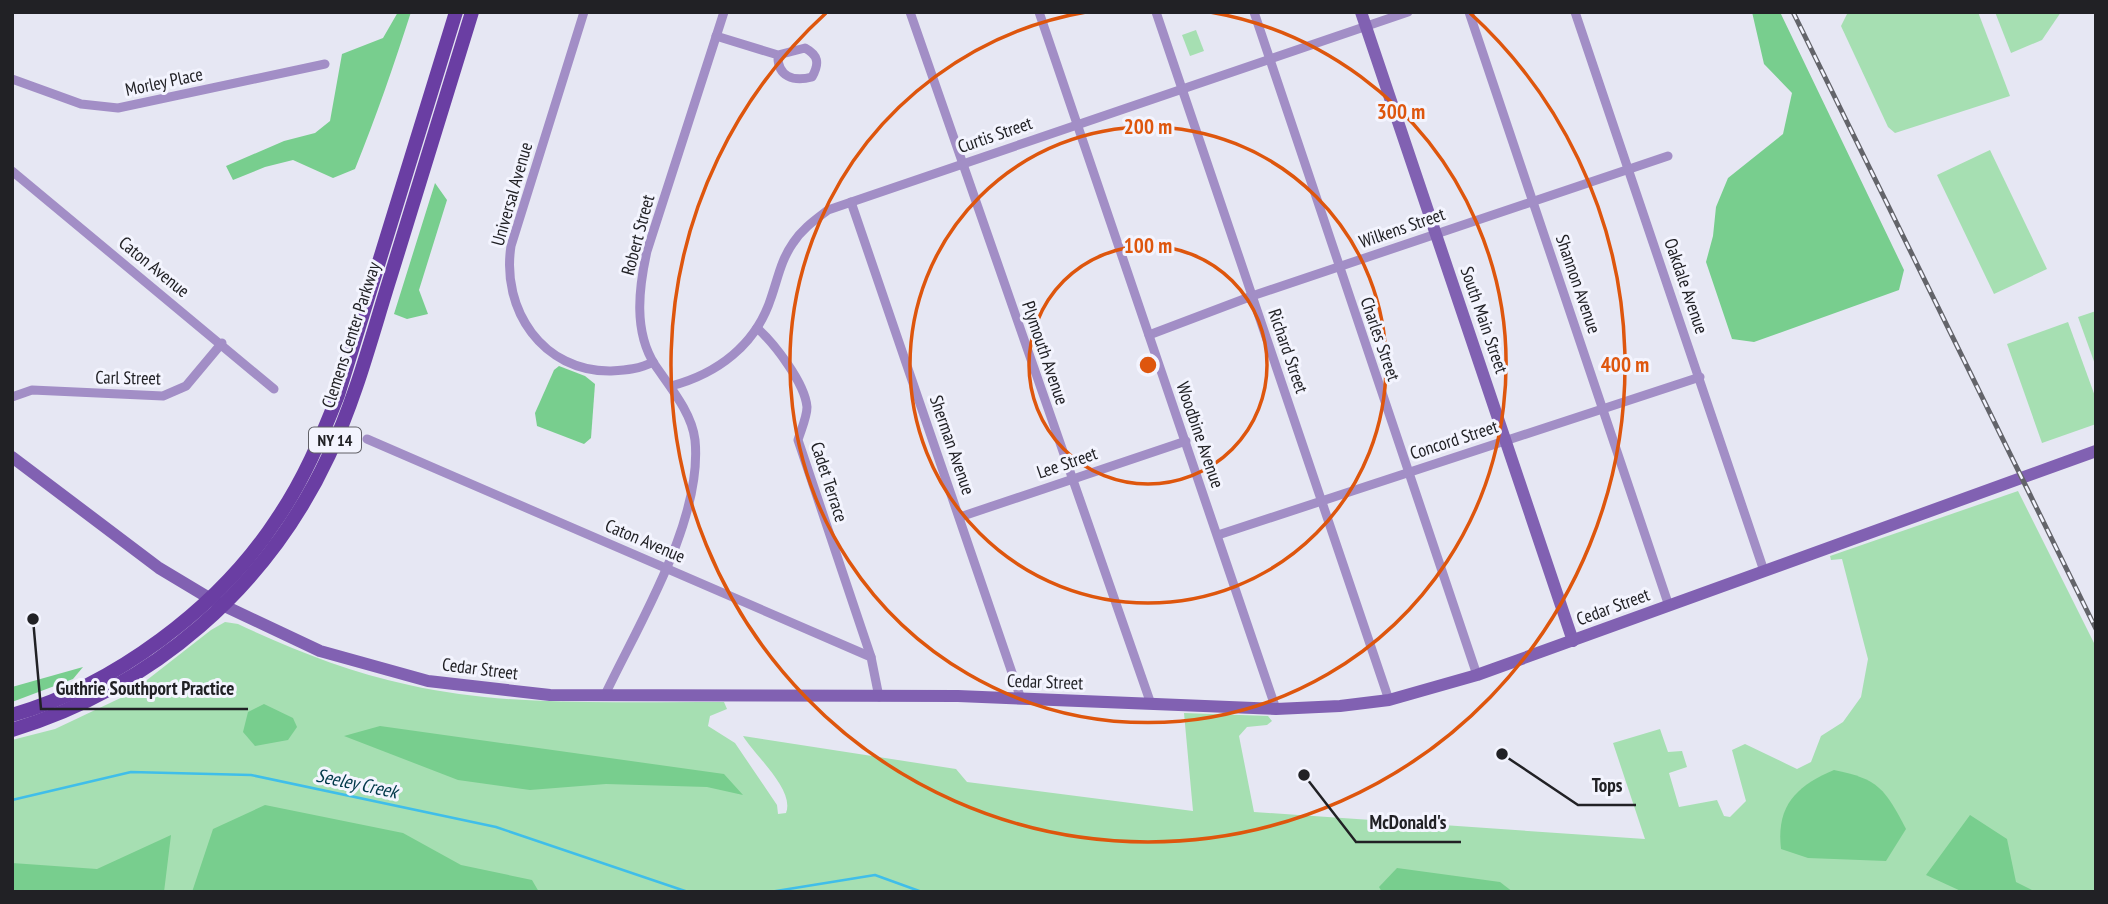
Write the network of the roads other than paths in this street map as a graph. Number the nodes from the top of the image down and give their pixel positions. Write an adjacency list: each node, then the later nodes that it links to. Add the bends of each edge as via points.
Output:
1 (456, 12): 51 (main road, Clemens Center Parkway / NY 14, via 338,396 317,448 275,523)
2 (472, 12): 51 (main road, Clemens Center Parkway / NY 14, via 342,424 296,515)
3 (584, 12): 33 (street, Universal Avenue, via 511,246 511,292 535,339 561,359 602,371)
4 (724, 12): 14 (street, Robert Street)
5 (910, 12): 22 (street, Plymouth Avenue)
6 (1039, 12): 20 (street, Woodbine Avenue)
7 (1157, 12): 19 (street, Richard Street)
8 (1254, 12): 16 (street, Charles Street)
9 (1361, 12): 13 (main road, South Main Street)
10 (1408, 12): 13 (street, Curtis Street)
11 (1469, 12): 25 (street, Shannon Avenue)
12 (1575, 12): 23 (street, Oakdale Avenue)
13 (1366, 27): 16 (street, Curtis Street); 27 (main road, South Main Street)
14 (716, 36): 15 (street); 33 (street, Robert Street, via 640,282 638,307)
15 (778, 55): 15 (street, via 805,48 814,53 817,70 813,77 788,78 780,71)
16 (1270, 59): 19 (street, Curtis Street); 28 (street, Charles Street)
17 (325, 64): 18 (street, Morley Place, via 118,108 81,104)
18 (12, 79)
19 (1182, 89): 20 (street, Curtis Street); 29 (street, Richard Street)
20 (1077, 124): 22 (street, Curtis Street); 31 (street, Woodbine Avenue)
21 (1668, 156): 23 (street, Wilkens Street)
22 (963, 163): 26 (street, Curtis Street); 45 (street, Plymouth Avenue)
23 (1629, 168): 25 (street, Wilkens Street); 34 (street, Oakdale Avenue)
24 (12, 171): 32 (street, Caton Avenue)
25 (1533, 201): 27 (street, Wilkens Street); 38 (street, Shannon Avenue)
26 (851, 202): 30 (street, Curtis Street, via 828,210 793,242); 47 (street, Sherman Avenue)
27 (1436, 233): 28 (street, Wilkens Street); 40 (main road, South Main Street)
28 (1339, 266): 29 (street, Wilkens Street); 44 (street, Charles Street)
29 (1252, 296): 31 (street, Wilkens Street); 46 (street, Richard Street)
30 (757, 328): 35 (street, Curtis Street, via 722,364); 54 (street, Cadet Terrace, via 775,343 807,407 798,440)
31 (1149, 335): 41 (street, Woodbine Avenue)
32 (222, 343): 36 (street, Caton Avenue); 37 (street, Carl Street, via 186,386 163,396 33,390)
33 (653, 362): 35 (street, Robert Street)
34 (1700, 377): 38 (street, Concord Street); 50 (street, Oakdale Avenue)
35 (671, 386): 49 (street, Robert Street, via 695,437 696,480)
36 (274, 389)
37 (12, 397)
38 (1602, 407): 40 (street, Concord Street); 52 (street, Shannon Avenue)
39 (367, 439): 49 (street, Caton Avenue)
40 (1506, 439): 44 (street, Concord Street); 53 (main road, South Main Street)
41 (1186, 441): 45 (street, Lee Street); 48 (street, Woodbine Avenue)
42 (2096, 451): 50 (main road, Cedar Street)
43 (12, 457): 51 (main road, Cedar Street, via 159,568)
44 (1408, 471): 46 (street, Concord Street); 55 (street, Charles Street)
45 (1071, 478): 47 (street, Lee Street); 60 (street, Plymouth Avenue)
46 (1322, 500): 48 (street, Concord Street); 59 (street, Richard Street)
47 (960, 517): 58 (street, Sherman Avenue)
48 (1219, 535): 61 (street, Woodbine Avenue)
49 (666, 567): 54 (street, Caton Avenue); 56 (street, Robert Street)
50 (1764, 571): 52 (main road, Cedar Street)
51 (216, 602): 56 (main road, Cedar Street, via 320,651 428,681 550,695); 62 (main road, Clemens Center Parkway / NY 14, via 107,674); 63 (main road, Clemens Center Parkway / NY 14, via 162,657 113,688 61,714)
52 (1669, 606): 53 (main road, Cedar Street)
53 (1573, 640): 55 (main road, Cedar Street)
54 (871, 657): 57 (street)
55 (1477, 675): 59 (main road, Cedar Street)
56 (605, 695): 57 (main road, Cedar Street)
57 (879, 697): 58 (main road, Cedar Street)
58 (1021, 699): 60 (main road, Cedar Street)
59 (1388, 700): 61 (main road, Cedar Street)
60 (1151, 704): 61 (main road, Cedar Street)
61 (1276, 709)
62 (12, 715)
63 (12, 730)

